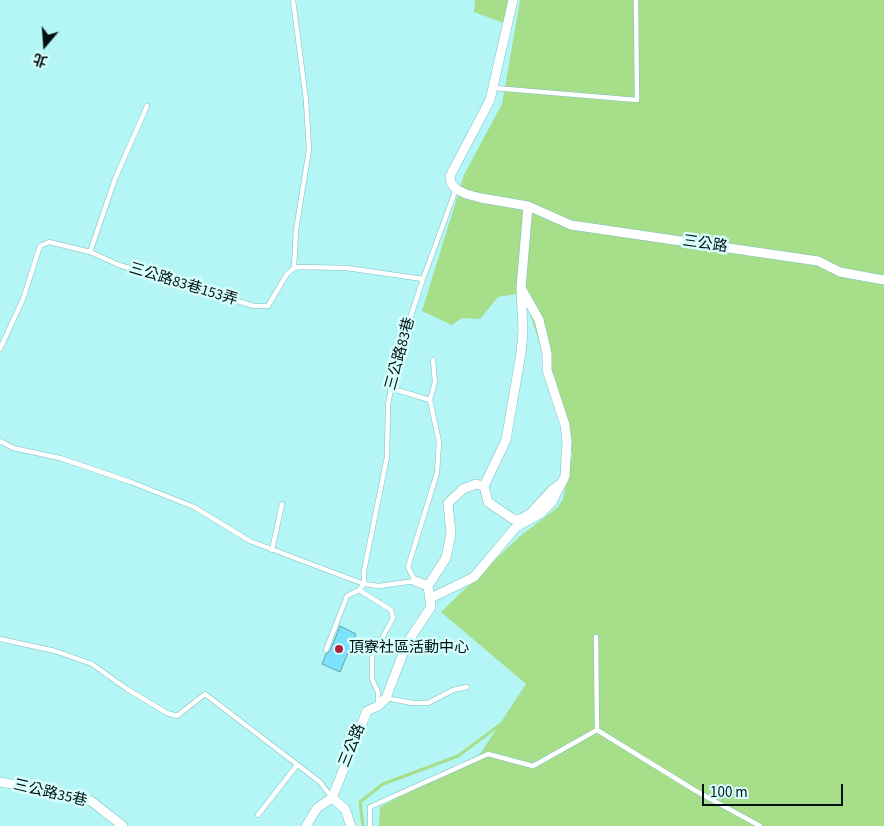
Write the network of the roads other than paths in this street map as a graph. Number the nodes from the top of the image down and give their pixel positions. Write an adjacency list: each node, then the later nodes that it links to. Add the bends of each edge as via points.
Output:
1 (293, 0): 9 (lane, via 309,150 296,230)
2 (513, 0): 4 (street)
3 (636, 0): 4 (lane, via 637,100)
4 (494, 88): 6 (street, via 482,117 453,168 450,176)
5 (147, 106): 8 (lane, via 115,180)
6 (456, 189): 7 (street, 三公路, via 481,198); 10 (lane, 三公路83巷)
7 (528, 206): 11 (street, 三公路, via 571,225 818,261 840,272); 12 (street)
8 (90, 252): 9 (lane, 三公路83巷153弄, via 119,265 254,306 268,306); 13 (lane, 三公路83巷153弄, via 49,242 40,246 23,299)
9 (294, 268): 10 (lane, via 348,268)
10 (422, 279): 15 (lane, 三公路83巷)
11 (884, 280)
12 (521, 288): 18 (street, via 539,320 546,347 548,376 565,425); 19 (street, via 523,332 509,424 506,440)
13 (0, 349)
14 (433, 360): 16 (lane, via 435,382)
15 (390, 388): 16 (lane); 23 (lane, 三公路83巷, via 387,457)
16 (430, 400): 22 (lane, via 439,442 438,455 433,488 408,567)
17 (0, 441): 21 (lane, via 13,448 60,458 131,482 194,508 250,541)
18 (565, 476): 19 (street, via 562,483 531,513 517,520 491,506); 26 (street, via 552,502 541,514 516,527 474,577)
19 (484, 486): 24 (street, via 476,484 463,489 448,503 451,534 446,558)
20 (282, 504): 21 (lane)
21 (272, 550): 23 (lane)
22 (415, 581): 23 (lane, via 379,586); 24 (street)
23 (364, 584): 25 (lane)
24 (428, 586): 26 (street)
25 (359, 590): 29 (lane, via 348,596); 32 (lane, via 391,610 394,618 372,657 372,679 378,692)
26 (431, 598): 31 (street, 三公路, via 431,607 408,643)
27 (596, 637): 33 (lane)
28 (0, 639): 34 (lane, via 54,651 92,664 166,713 177,716 205,694)
29 (326, 650)
30 (467, 687): 31 (lane, via 453,690 428,703)
31 (386, 698): 32 (street, 三公路)
32 (378, 706): 36 (street, 三公路, via 367,711)
33 (597, 730): 41 (lane, via 533,766 488,754 370,807); 42 (lane)
34 (297, 765): 36 (lane, via 320,782); 37 (lane)
35 (0, 782): 38 (street, 三公路35巷, via 76,796 90,801)
36 (332, 798): 39 (street, 三公路, via 317,808); 40 (street, via 345,809)
37 (258, 815)
38 (124, 826)
39 (306, 826)
40 (351, 826)
41 (370, 826)
42 (760, 826)

